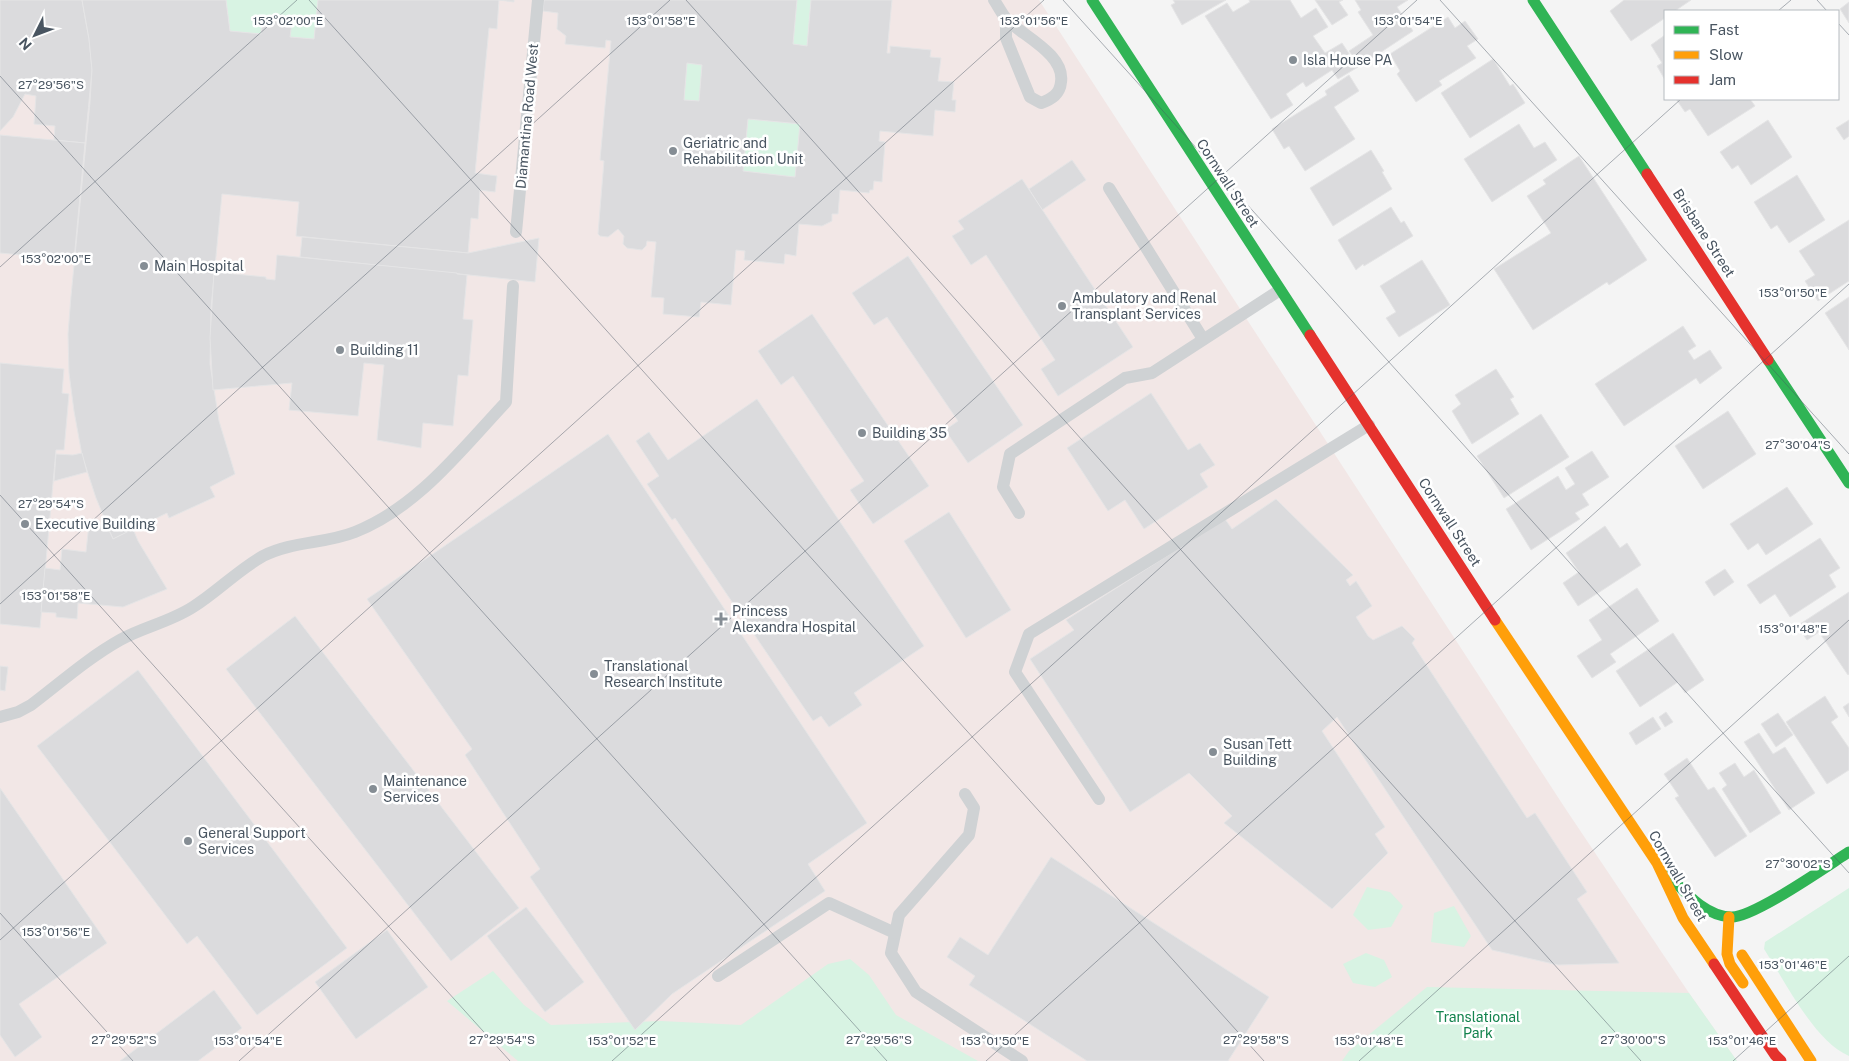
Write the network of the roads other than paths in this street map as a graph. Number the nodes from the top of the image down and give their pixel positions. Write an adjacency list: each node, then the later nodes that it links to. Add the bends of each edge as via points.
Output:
1 (538, 0): 7 (lane, Diamantina Road West)
2 (994, 0): 5 (lane)
3 (1092, 0): 9 (main road, Cornwall Street)
4 (1533, 0): 12 (main road, Brisbane Street)
5 (1006, 19): 5 (lane, via 1056,60 1063,72 1061,86 1054,98 1041,103 1030,97 1006,38)
6 (1109, 188): 10 (lane)
7 (516, 232)
8 (513, 286): 14 (lane, via 506,402 420,493 389,515 353,533 290,546 262,557 192,608 121,640 31,705)
9 (1280, 290): 10 (lane); 11 (main road, Cornwall Street)
10 (1203, 339): 13 (lane, via 1152,373 1125,378 1010,454 1003,487)
11 (1369, 425): 16 (lane, via 1029,634 1015,672); 18 (main road, Cornwall Street)
12 (1849, 483)
13 (1019, 513)
14 (0, 717)
15 (965, 794): 21 (lane, via 974,808 969,835 899,915)
16 (1099, 799)
17 (1849, 852): 19 (main road, via 1754,911)
18 (1657, 863): 19 (main road, via 1689,896 1710,911); 26 (main road, Cornwall Street, via 1683,918)
19 (1729, 917): 20 (main road)
20 (1729, 932): 23 (main road, via 1727,954 1730,964); 28 (main road)
21 (895, 933): 22 (lane, via 829,903); 25 (lane, via 891,953 916,992)
22 (718, 976)
23 (1751, 997)
24 (1783, 1045): 27 (main road)
25 (1022, 1061)
26 (1782, 1061)
27 (1793, 1061)
28 (1811, 1061)

